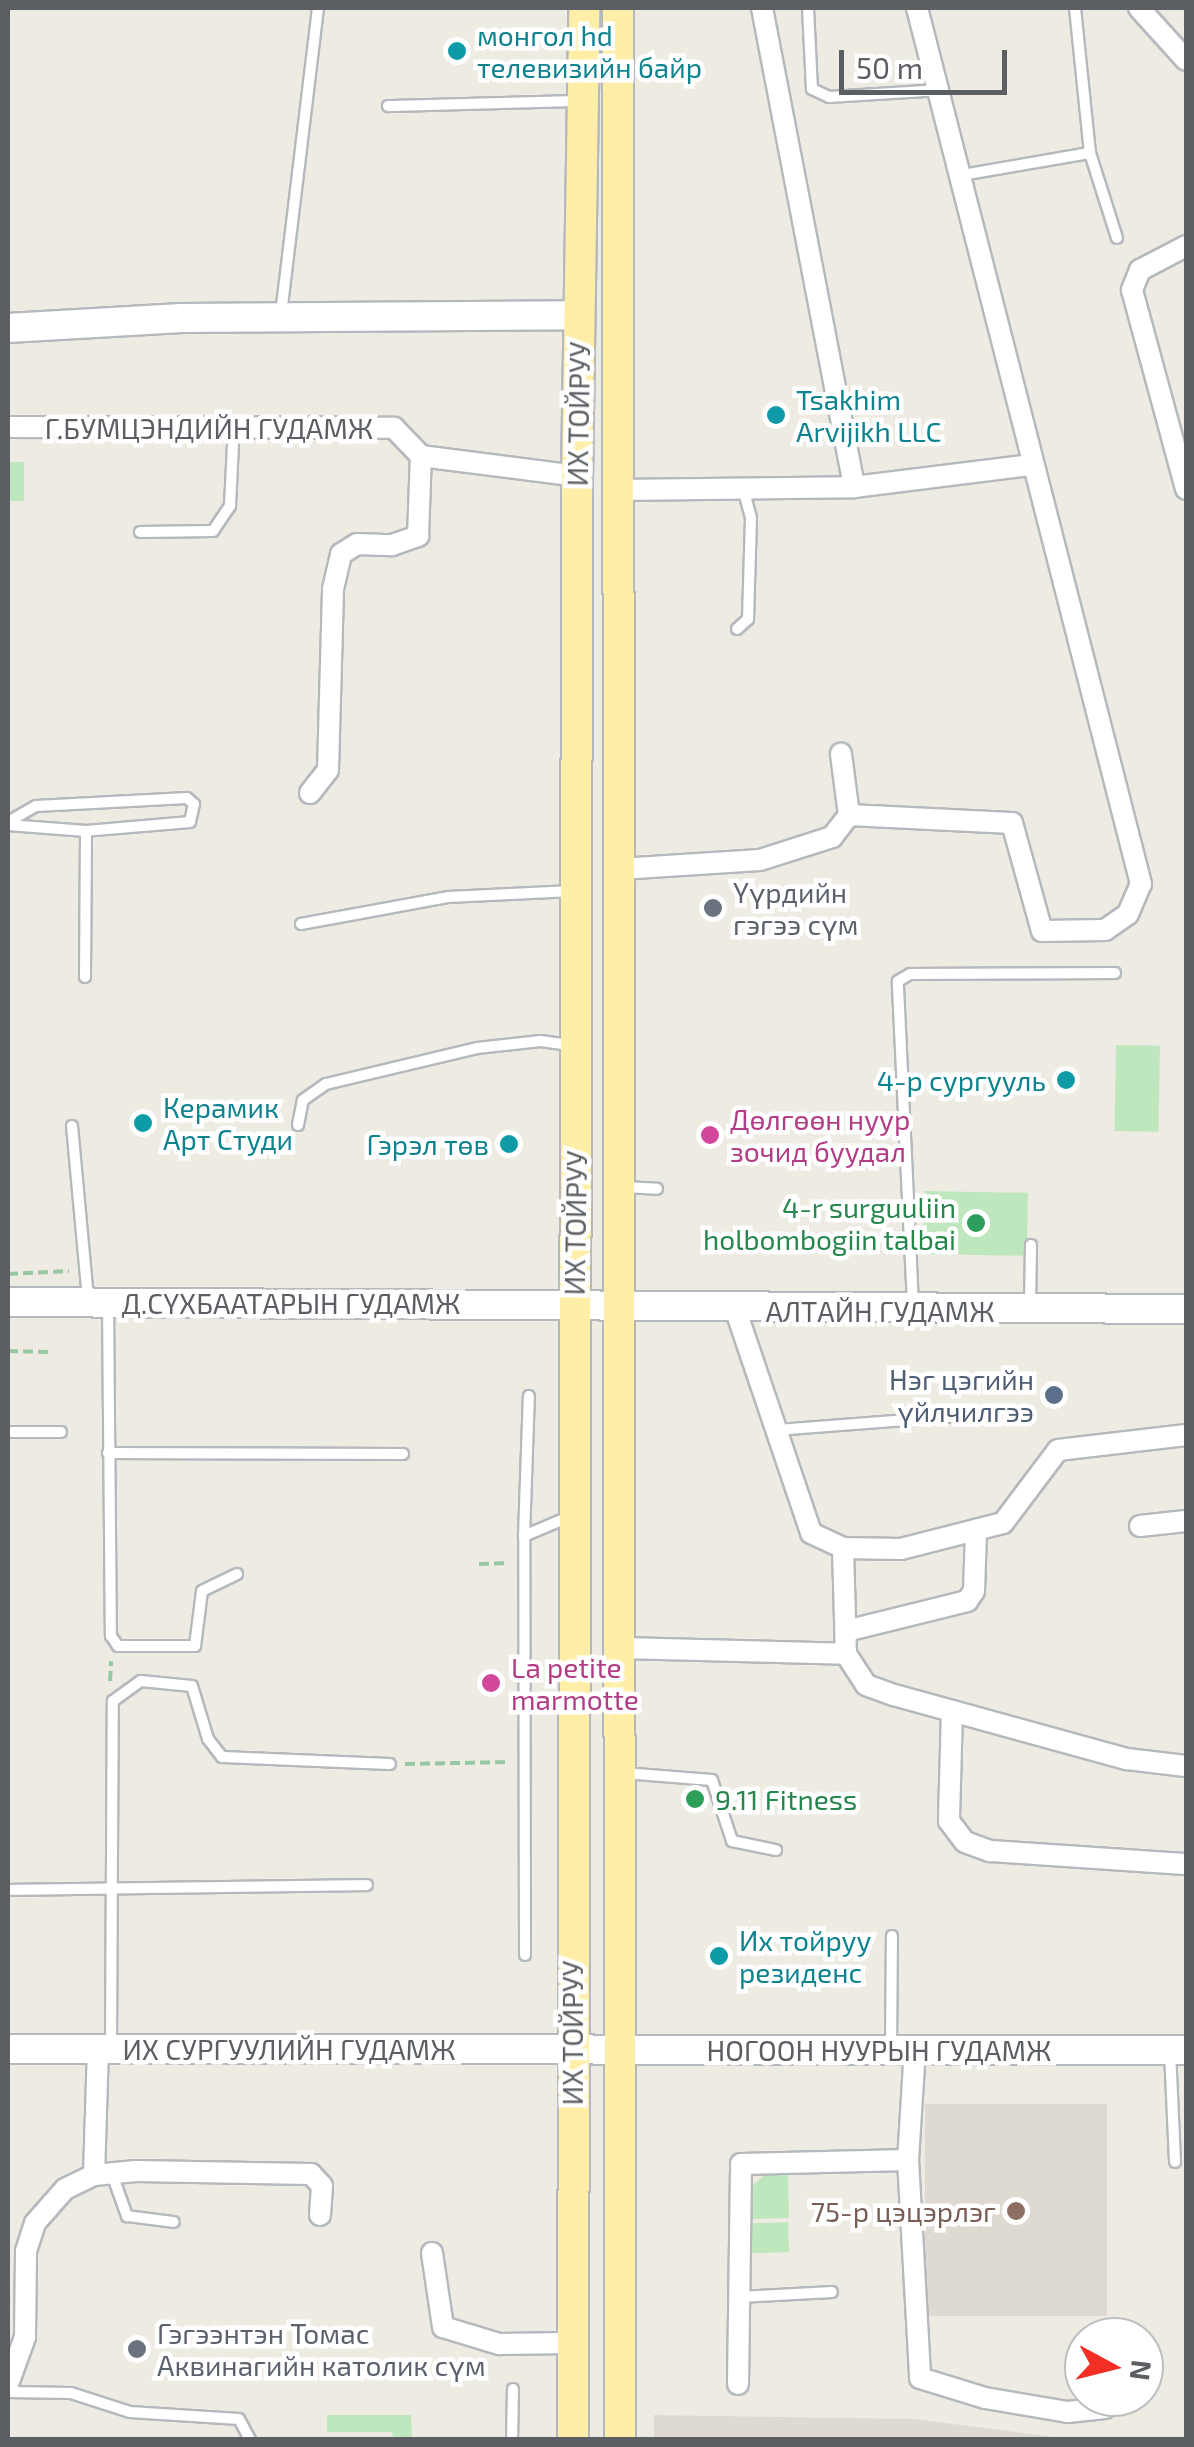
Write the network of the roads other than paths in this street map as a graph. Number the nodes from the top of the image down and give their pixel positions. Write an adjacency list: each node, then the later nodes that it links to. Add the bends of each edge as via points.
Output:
1 (318, 8): 18 (lane)
2 (584, 8): 11 (main road, ИХ ТОЙРУУ)
3 (618, 8): 27 (main road, ИХ ТОЙРУУ)
4 (762, 8): 25 (street)
5 (808, 8): 10 (lane, via 812,89 830,98)
6 (917, 8): 10 (street)
7 (1074, 8): 13 (lane)
8 (1139, 8): 9 (street)
9 (1186, 60)
10 (942, 90): 14 (street)
11 (584, 100): 12 (lane); 17 (main road, ИХ ТОЙРУУ)
12 (388, 106)
13 (1090, 153): 14 (lane); 15 (lane)
14 (962, 175): 23 (street)
15 (1117, 238)
16 (1186, 246): 28 (street, via 1140,270 1132,290)
17 (578, 315): 18 (main road); 24 (main road, ИХ ТОЙРУУ)
18 (280, 318): 19 (main road)
19 (8, 328)
20 (234, 424): 21 (street, Г.БУМЦЭНДИЙН ГУДАМЖ); 22 (street, Г.БУМЦЭНДИЙН ГУДАМЖ, via 394,428); 29 (lane, via 230,506 214,531)
21 (8, 427)
22 (422, 456): 24 (street, Г.БУМЦЭНДИЙН ГУДАМЖ); 32 (street, via 418,536 392,546 357,544 341,554 333,589 328,770)
23 (1030, 465): 25 (street); 33 (street, via 1142,884 1128,914 1106,930 1042,931 1012,823)
24 (576, 476): 37 (main road, ИХ ТОЙРУУ)
25 (854, 487): 26 (street)
26 (743, 488): 27 (street); 30 (lane, via 751,518 748,619)
27 (619, 490): 36 (main road, ИХ ТОЙРУУ)
28 (1186, 490)
29 (140, 532)
30 (737, 629)
31 (841, 754): 33 (street)
32 (310, 793)
33 (849, 814): 36 (street, via 832,838 760,860)
34 (8, 824): 35 (lane); 35 (lane, via 36,806 188,798 194,804 190,822)
35 (86, 831): 40 (lane)
36 (620, 868): 44 (main road, ИХ ТОЙРУУ)
37 (579, 890): 38 (lane, via 448,897); 41 (main road, ИХ ТОЙРУУ)
38 (301, 924)
39 (1114, 973): 54 (lane, via 910,974 898,981)
40 (85, 976)
41 (577, 1046): 42 (lane, via 541,1041 476,1048 326,1084 304,1100); 49 (main road, ИХ ТОЙРУУ)
42 (298, 1125)
43 (72, 1126): 48 (lane)
44 (623, 1187): 45 (lane); 50 (main road, ИХ ТОЙРУУ)
45 (657, 1188)
46 (1031, 1245): 51 (lane)
47 (8, 1302): 48 (main road, Д.СҮХБААТАРЫН ГУДАМЖ)
48 (98, 1302): 49 (main road, Д.СҮХБААТАРЫН ГУДАМЖ); 61 (lane)
49 (575, 1304): 50 (main road, АЛТАЙН ГУДАМЖ); 63 (main road, ИХ ТОЙРУУ)
50 (623, 1308): 53 (main road, АЛТАЙН ГУДАМЖ); 71 (main road, ИХ ТОЙРУУ)
51 (1030, 1310): 52 (main road, АЛТАЙН ГУДАМЖ); 54 (main road, АЛТАЙН ГУДАМЖ)
52 (1186, 1310)
53 (736, 1311): 54 (main road, АЛТАЙН ГУДАМЖ); 57 (street)
54 (913, 1311)
55 (529, 1396): 67 (lane)
56 (985, 1414): 57 (lane)
57 (776, 1430): 68 (street, via 811,1533)
58 (8, 1432): 59 (lane)
59 (61, 1432)
60 (1186, 1435): 66 (street, via 1058,1450 1015,1516)
61 (108, 1454): 62 (lane); 69 (lane, via 111,1636 118,1646 195,1646 202,1592)
62 (403, 1454)
63 (572, 1515): 67 (lane); 86 (main road, ИХ ТОЙРУУ)
64 (1186, 1521): 65 (street)
65 (1140, 1526)
66 (976, 1530): 68 (street, via 902,1548); 70 (street, via 974,1591 967,1601)
67 (524, 1536): 83 (lane)
68 (843, 1548): 70 (street)
69 (237, 1574)
70 (846, 1631): 72 (street)
71 (622, 1648): 72 (street); 76 (main road, ИХ ТОЙРУУ)
72 (846, 1654): 73 (street, via 866,1685)
73 (952, 1711): 75 (street, via 1127,1759); 78 (street, via 949,1821 965,1842 990,1850)
74 (390, 1764): 80 (lane, via 222,1757 204,1726 200,1694 178,1683 127,1688 113,1701 109,1724)
75 (1186, 1766)
76 (622, 1773): 77 (lane, via 712,1780 732,1841); 88 (main road, ИХ ТОЙРУУ)
77 (776, 1850)
78 (1186, 1864)
79 (367, 1885): 80 (lane)
80 (115, 1887): 81 (lane); 85 (lane)
81 (8, 1890)
82 (892, 1936): 87 (lane)
83 (525, 1955)
84 (8, 2049): 85 (main road, ИХ СУРГУУЛИЙН ГУДАМЖ)
85 (104, 2049): 86 (main road, ИХ СУРГУУЛИЙН ГУДАМЖ); 92 (street)
86 (570, 2049): 88 (main road, НОГООН НУУРЫН ГУДАМЖ); 98 (main road, ИХ ТОЙРУУ)
87 (903, 2049): 88 (main road, НОГООН НУУРЫН ГУДАМЖ); 89 (main road, НОГООН НУУРЫН ГУДАМЖ); 90 (street)
88 (620, 2050): 107 (main road, ИХ ТОЙРУУ)
89 (1178, 2050): 91 (lane)
90 (908, 2160): 97 (street, via 741,2164); 103 (street, via 920,2378)
91 (1174, 2162)
92 (103, 2174): 93 (street, via 312,2174 322,2186); 94 (lane, via 128,2216); 99 (street, via 66,2189 35,2223 26,2251 25,2336)
93 (320, 2216)
94 (174, 2222)
95 (432, 2253): 98 (street, via 444,2327 499,2344)
96 (832, 2292): 97 (lane)
97 (740, 2297): 100 (street)
98 (572, 2343): 106 (main road, ИХ ТОЙРУУ)
99 (8, 2384)
100 (738, 2384)
101 (513, 2388): 105 (lane)
102 (8, 2392): 104 (lane, via 72,2392 130,2412 238,2420)
103 (1064, 2411)
104 (250, 2440)
105 (512, 2440)
106 (573, 2440)
107 (620, 2440)

